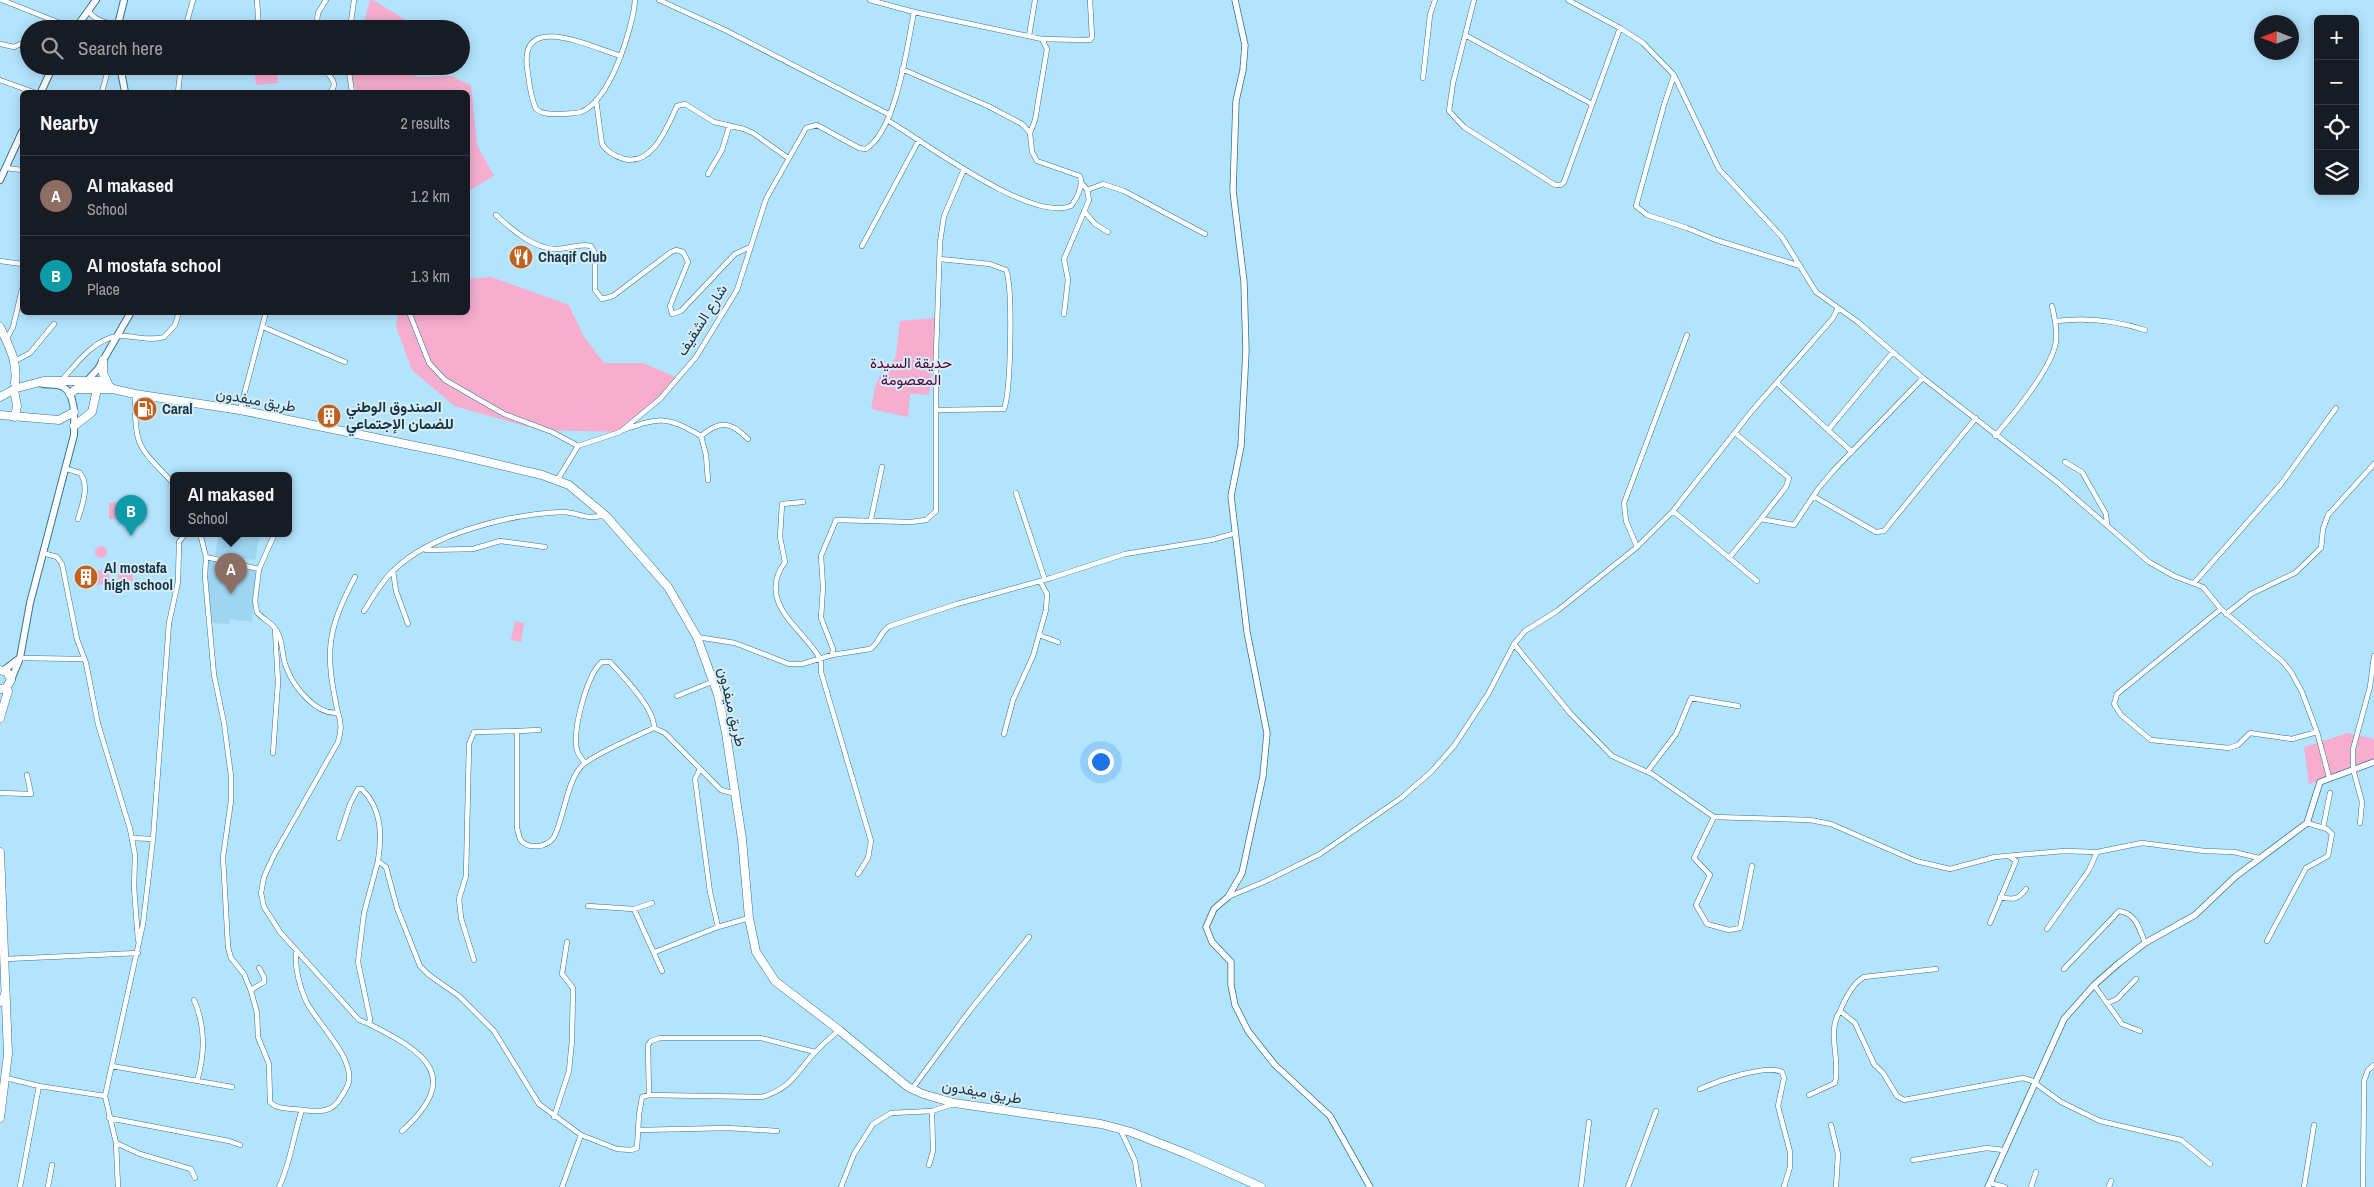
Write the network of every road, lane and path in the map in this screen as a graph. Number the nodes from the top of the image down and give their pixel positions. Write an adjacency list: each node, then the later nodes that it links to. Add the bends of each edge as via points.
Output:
1 (2, 0): 19 (street)
2 (96, 0): 17 (main road)
3 (124, 0): 22 (main road)
4 (193, 0): 23 (street)
5 (257, 0): 24 (street)
6 (326, 0): 25 (street)
7 (354, 0): 26 (street)
8 (634, 0): 33 (street, via 634,17)
9 (659, 0): 53 (street, via 725,30)
10 (870, 0): 18 (street)
11 (1035, 0): 29 (street)
12 (1090, 0): 30 (street, via 1090,40)
13 (1235, 0): 141 (street, via 1245,45 1236,100 1233,191 1244,282 1246,337 1241,446 1231,496)
14 (1435, 0): 42 (street, via 1430,15)
15 (1474, 0): 28 (street)
16 (1568, 0): 27 (street)
17 (89, 11): 20 (main road); 21 (street)
18 (914, 12): 29 (street); 34 (street)
19 (52, 20)
20 (82, 20)
21 (100, 20)
22 (119, 20)
23 (187, 20)
24 (258, 20)
25 (317, 20)
26 (351, 20)
27 (1620, 28): 41 (street, via 1643,43); 52 (street)
28 (1465, 35): 52 (street); 52 (street, via 1449,106 1451,114 1464,128 1555,185 1564,182)
29 (1029, 36): 30 (street)
30 (1042, 38): 56 (street, via 1047,49)
31 (0, 44): 32 (street, via 14,47)
32 (20, 44)
33 (621, 56): 51 (street); 51 (street, via 554,36 536,38 528,45 526,56 536,109 548,114 574,113 586,109)
34 (902, 69): 53 (street); 56 (street, via 988,106 1022,124)
35 (49, 75): 45 (main road)
36 (107, 75): 46 (street)
37 (122, 75): 47 (main road)
38 (180, 75): 48 (street)
39 (328, 75): 49 (street, via 334,84)
40 (349, 75): 50 (street)
41 (1674, 75): 76 (street, via 1719,169 1776,230); 76 (street, via 1636,206 1647,215)
42 (1423, 78)
43 (0, 80): 44 (street)
44 (28, 90)
45 (42, 90)
46 (103, 90)
47 (125, 90)
48 (179, 90)
49 (331, 90)
50 (352, 90)
51 (596, 100): 55 (street, via 602,144 606,150 623,159 638,159 653,149 665,133 677,106 691,106 714,122)
52 (1592, 104)
53 (890, 115): 54 (street)
54 (887, 120): 58 (street); 59 (street, via 866,149 821,126 810,125)
55 (729, 127): 59 (street, via 753,133); 63 (street, via 722,150)
56 (1030, 132): 65 (street, via 1032,152 1038,161 1074,172 1080,176)
57 (20, 136): 60 (main road)
58 (919, 140): 61 (street); 71 (street)
59 (788, 158): 72 (street, via 766,199)
60 (6, 168): 62 (street); 64 (main road)
61 (964, 169): 65 (street, via 1011,196 1059,208 1071,206); 73 (street, via 942,224)
62 (20, 170)
63 (708, 174)
64 (0, 178)
65 (1081, 182): 66 (street)
66 (1087, 190): 67 (street, via 1089,200); 70 (street, via 1103,184 1124,190)
67 (1084, 211): 69 (street); 80 (street, via 1064,259 1068,280)
68 (496, 214): 72 (street, شارع الشقيف, via 527,239 548,248 591,246 595,253 595,290 602,299 613,296 671,252 683,252 688,262 670,306 672,314 677,314 692,300 735,254)
69 (1108, 232)
70 (1205, 234)
71 (862, 246)
72 (750, 247): 118 (street, شارع الشقيف, via 737,290 701,350 660,399)
73 (940, 259): 110 (street); 110 (street, via 990,264 1006,270 1008,366 1004,409)
74 (0, 261): 75 (street)
75 (20, 264)
76 (1800, 266): 79 (street, via 1816,292)
77 (20, 297): 92 (street, via 13,327)
78 (2052, 306): 85 (street)
79 (1838, 308): 93 (street); 101 (street)
80 (1064, 314)
81 (129, 315): 91 (main road)
82 (179, 315): 91 (street, via 164,337)
83 (265, 315): 88 (street)
84 (410, 315): 123 (street, via 430,363 445,380 504,414 552,432)
85 (2056, 321): 89 (street, via 2094,319 2121,322); 121 (street, via 2052,355 2022,404)
86 (54, 324): 95 (street, via 30,354)
87 (0, 327): 92 (main road)
88 (263, 327): 96 (street); 109 (street)
89 (2145, 330)
90 (1687, 335): 146 (street, via 1624,502 1626,521)
91 (118, 336): 94 (main road); 98 (street, via 91,349)
92 (6, 340): 95 (main road)
93 (1892, 352): 97 (street); 117 (street)
94 (103, 360): 99 (main road); 102 (main road, via 103,373)
95 (15, 361): 103 (main road)
96 (345, 362)
97 (1923, 378): 114 (street); 124 (street)
98 (60, 382): 99 (main road, طريق ميفدون); 100 (main road, طريق ميفدون)
99 (86, 382): 102 (main road, طريق ميفدون, via 102,381)
100 (39, 383): 103 (main road, طريق ميفدون); 105 (main road, via 63,387)
101 (1777, 383): 117 (street); 119 (street)
102 (110, 386): 104 (main road); 106 (main road, طريق ميفدون)
103 (15, 387): 107 (main road); 113 (main road, via 18,406)
104 (97, 389): 105 (main road, via 76,389); 116 (main road, via 90,415)
105 (70, 394): 111 (main road)
106 (135, 394): 109 (main road, طريق ميفدون); 129 (street, via 136,436 140,447)
107 (2, 395)
108 (2336, 408): 156 (street, via 2281,484)
109 (240, 410): 130 (main road, طريق ميفدون, via 454,454)
110 (936, 410): 138 (street, via 937,505 934,516 911,522)
111 (74, 412): 115 (main road); 116 (main road)
112 (0, 415): 113 (main road)
113 (15, 417): 115 (main road)
114 (1976, 418): 121 (street); 133 (street, via 1884,531 1876,532)
115 (59, 420): 116 (main road)
116 (74, 428): 128 (main road)
117 (1829, 430): 124 (street)
118 (620, 432): 120 (street, via 652,420 668,420); 123 (street, شارع الشقيف)
119 (1736, 433): 135 (street); 139 (street, via 1788,476 1786,487)
120 (701, 436): 122 (street, via 716,425 726,424); 131 (street)
121 (1995, 436): 140 (street, via 2057,482)
122 (748, 439)
123 (578, 446): 130 (street)
124 (1852, 452): 133 (street)
125 (2065, 462): 140 (street, via 2082,472 2106,514)
126 (2374, 464): 159 (street, via 2328,515 2322,546 2312,558 2295,573 2251,594)
127 (882, 467): 138 (street)
128 (67, 469): 137 (street, via 84,477); 148 (main road)
129 (170, 480)
130 (558, 480): 136 (main road, طريق ميفدون, via 579,492)
131 (708, 480)
132 (1016, 493): 154 (street)
133 (1813, 496): 139 (street, via 1793,526)
134 (803, 502): 169 (street, via 782,504 780,537 785,562 775,584 784,612)
135 (1673, 511): 146 (street); 150 (street)
136 (606, 516): 147 (street, via 590,517 572,512 517,517 470,528); 163 (main road, طريق ميفدون, via 668,586)
137 (78, 519)
138 (871, 519): 166 (street, via 836,520 821,556 821,618)
139 (1760, 519): 150 (street)
140 (2107, 526): 156 (street, via 2149,562)
141 (1237, 533): 154 (street, via 1125,554); 210 (street, via 1247,632 1267,733 1263,776 1245,863)
142 (183, 537): 201 (street, via 179,542 178,582 170,618)
143 (201, 537): 149 (street)
144 (273, 537): 151 (street)
145 (545, 547): 147 (street, via 500,541 472,549)
146 (1637, 547): 165 (street, via 1558,611 1525,631)
147 (424, 550): 152 (street)
148 (43, 553): 168 (main road); 170 (street, via 57,557 62,564)
149 (206, 557): 151 (street); 236 (street, via 214,675 231,776 223,857 228,947 231,958 244,974)
150 (1729, 558): 155 (street)
151 (260, 569): 161 (street, via 255,601 257,612)
152 (393, 570): 158 (street); 160 (street, via 396,591)
153 (355, 577): 177 (street, via 339,608 329,644 329,676)
154 (1043, 580): 162 (street, via 1047,594); 166 (street, via 890,626 884,629 876,646 870,649)
155 (1757, 581)
156 (2194, 583): 157 (street, via 2203,587)
157 (2221, 609): 159 (street); 182 (street, via 2117,694 2114,704 2121,715 2148,739 2220,749 2234,747 2250,733 2292,738)
158 (364, 611)
159 (2226, 614): 182 (street, via 2292,672)
160 (408, 624)
161 (275, 628): 177 (street, via 286,669 292,678 319,708); 184 (street, via 278,682)
162 (1039, 634): 164 (street); 183 (street, via 1013,700)
163 (697, 637): 169 (street, via 735,642 790,664); 173 (main road, طريق ميفدون)
164 (1058, 642)
165 (1514, 644): 189 (street, via 1570,713 1606,751); 210 (street, via 1488,694 1454,746 1424,778 1320,854)
166 (832, 655): 169 (street)
167 (2374, 656): 188 (street, via 2368,692 2354,740)
168 (20, 658): 170 (street); 171 (main road); 172 (main road)
169 (820, 658): 208 (street, via 821,672 871,841 868,858)
170 (84, 659): 199 (street, via 98,724)
171 (1, 670): 172 (main road, via 9,674)
172 (11, 680): 174 (main road)
173 (714, 681): 175 (street); 194 (main road, طريق ميفدون)
174 (3, 688): 178 (main road, via 8,691)
175 (677, 696)
176 (1738, 706): 189 (street, via 1691,698 1676,734)
177 (338, 713): 226 (street, via 341,725 338,742 279,847 262,886 264,907)
178 (0, 718)
179 (654, 728): 186 (street); 186 (street, via 653,719 622,675 610,662 602,662 589,678 577,734 576,750); 187 (street, via 665,734)
180 (539, 730): 181 (street)
181 (517, 731): 186 (street, via 517,828 520,839 527,845 543,846 554,837 565,802); 228 (street, via 477,732 471,735 468,744 466,876 459,899 460,918)
182 (2316, 732): 191 (street)
183 (1004, 734)
184 (273, 753)
185 (2374, 762): 188 (street)
186 (585, 763)
187 (700, 769): 194 (street, via 721,790); 217 (street, via 695,778 710,892)
188 (2353, 769): 191 (street); 197 (street, via 2362,802)
189 (1646, 772): 195 (street)
190 (26, 775): 192 (street, via 31,794)
191 (2329, 777): 196 (street, via 2320,782)
192 (0, 793)
193 (2330, 793): 198 (street)
194 (736, 794): 215 (main road, طريق ميفدون)
195 (1714, 817): 204 (street, via 1810,820 1831,824 1916,861 1950,869 1995,857); 207 (street, via 1694,858 1710,875 1696,905 1707,924 1729,930 1740,928)
196 (2307, 822): 198 (street); 205 (street)
197 (2360, 823)
198 (2323, 828): 220 (street, via 2332,834 2328,856 2306,868)
199 (132, 838): 201 (street); 223 (street, via 136,855 134,887)
200 (339, 838): 206 (street, via 352,798 358,789 362,789 380,820 382,838)
201 (153, 839): 223 (street)
202 (0, 852): 227 (main road)
203 (2097, 852): 204 (street, via 2064,851); 205 (street, via 2142,842 2234,852); 218 (street, via 2090,870)
204 (2010, 857): 211 (street, via 2016,861)
205 (2259, 858): 222 (street, via 2195,915)
206 (378, 861): 241 (street, via 364,913 358,962); 261 (street, via 386,867 402,922 420,966 459,996 494,1031 531,1092)
207 (1752, 866)
208 (858, 874)
209 (2026, 889): 211 (street, via 2015,899)
210 (1228, 897): 290 (street, via 1214,909 1206,926 1212,942 1230,962 1232,996 1240,1017 1275,1064 1330,1116)
211 (2000, 897): 216 (street)
212 (652, 903): 214 (street)
213 (588, 906): 214 (street)
214 (634, 909): 224 (street)
215 (749, 918): 217 (street); 242 (main road, طريق ميفدون, via 756,952 769,974)
216 (1990, 923)
217 (718, 926): 224 (street)
218 (2047, 929)
219 (1029, 937): 252 (street)
220 (2267, 941)
221 (567, 942): 261 (street, via 562,974 573,988 572,1040 567,1078)
222 (2145, 943): 231 (street, via 2132,917 2119,911); 235 (street)
223 (139, 947): 225 (street)
224 (655, 952): 232 (street)
225 (138, 953): 227 (street); 246 (street)
226 (296, 953): 241 (street, via 359,1020); 258 (street, via 297,976 306,1000 339,1050 349,1077 347,1087 334,1108 317,1112)
227 (3, 956): 234 (main road)
228 (474, 960)
229 (260, 968): 236 (street, via 264,982)
230 (1936, 969): 240 (street, via 1864,977 1849,993)
231 (2064, 969)
232 (662, 971)
233 (2136, 979): 238 (street, via 2117,999)
234 (6, 984): 239 (street); 247 (main road)
235 (2094, 985): 238 (street); 249 (street, via 2064,1019)
236 (251, 990): 258 (street, via 257,1013 258,1037 269,1064 270,1102)
237 (194, 1000): 248 (street, via 202,1017 203,1029 202,1060)
238 (2108, 1003): 243 (street, via 2122,1024)
239 (0, 1004)
240 (1840, 1011): 249 (street, via 1855,1023 1872,1060 1902,1100 2023,1078); 255 (street, via 1833,1030 1836,1056 1834,1083)
241 (369, 1024): 269 (street, via 416,1051 428,1063 433,1074 428,1100)
242 (839, 1030): 244 (street); 252 (main road, طريق ميفدون)
243 (2140, 1031)
244 (815, 1052): 254 (street, via 784,1088 762,1097); 254 (street, via 761,1038 652,1040 648,1045)
245 (2374, 1065): 298 (street, via 2364,1081)
246 (112, 1066): 248 (street); 256 (street)
247 (6, 1078): 250 (street); 262 (main road)
248 (197, 1081): 251 (street)
249 (2036, 1082): 274 (street); 276 (street, via 2057,1099 2100,1121 2181,1140)
250 (40, 1086): 256 (street); 282 (street)
251 (232, 1087)
252 (912, 1089): 257 (main road, طريق ميفدون)
253 (1700, 1089): 293 (street, via 1758,1071 1782,1072 1784,1078 1778,1106 1790,1159)
254 (649, 1095): 268 (street, via 642,1097)
255 (1809, 1095)
256 (105, 1096): 263 (street)
257 (954, 1103): 259 (street); 267 (main road, طريق ميفدون)
258 (302, 1110): 285 (street, via 291,1156)
259 (932, 1111): 278 (street, via 933,1151); 287 (street, via 891,1113 873,1124 854,1154)
260 (1656, 1111): 292 (street)
261 (554, 1117): 271 (street)
262 (0, 1118)
263 (109, 1118): 272 (street); 273 (street)
264 (1589, 1122): 291 (street)
265 (1831, 1124): 294 (street, via 1838,1154)
266 (2314, 1125): 297 (street)
267 (1120, 1129): 288 (street, via 1135,1162); 289 (main road, طريق ميفدون)
268 (639, 1130): 270 (street, via 728,1128); 271 (street, via 639,1144 631,1150 617,1149)
269 (402, 1131)
270 (777, 1131)
271 (581, 1135): 286 (street)
272 (116, 1143): 280 (street, via 140,1154 191,1169); 284 (street)
273 (240, 1145)
274 (2003, 1150): 275 (street, via 1987,1148); 281 (street)
275 (1913, 1160)
276 (2210, 1164)
277 (52, 1165): 283 (street)
278 (929, 1165)
279 (2036, 1172): 296 (street)
280 (195, 1178)
281 (1989, 1185): 295 (street)
282 (20, 1187)
283 (48, 1187)
284 (118, 1187)
285 (279, 1187)
286 (562, 1187)
287 (841, 1187)
288 (1139, 1187)
289 (1261, 1187)
290 (1370, 1187)
291 (1581, 1187)
292 (1628, 1187)
293 (1784, 1187)
294 (1836, 1187)
295 (2005, 1187)
296 (2031, 1187)
297 (2304, 1187)
298 (2363, 1187)

